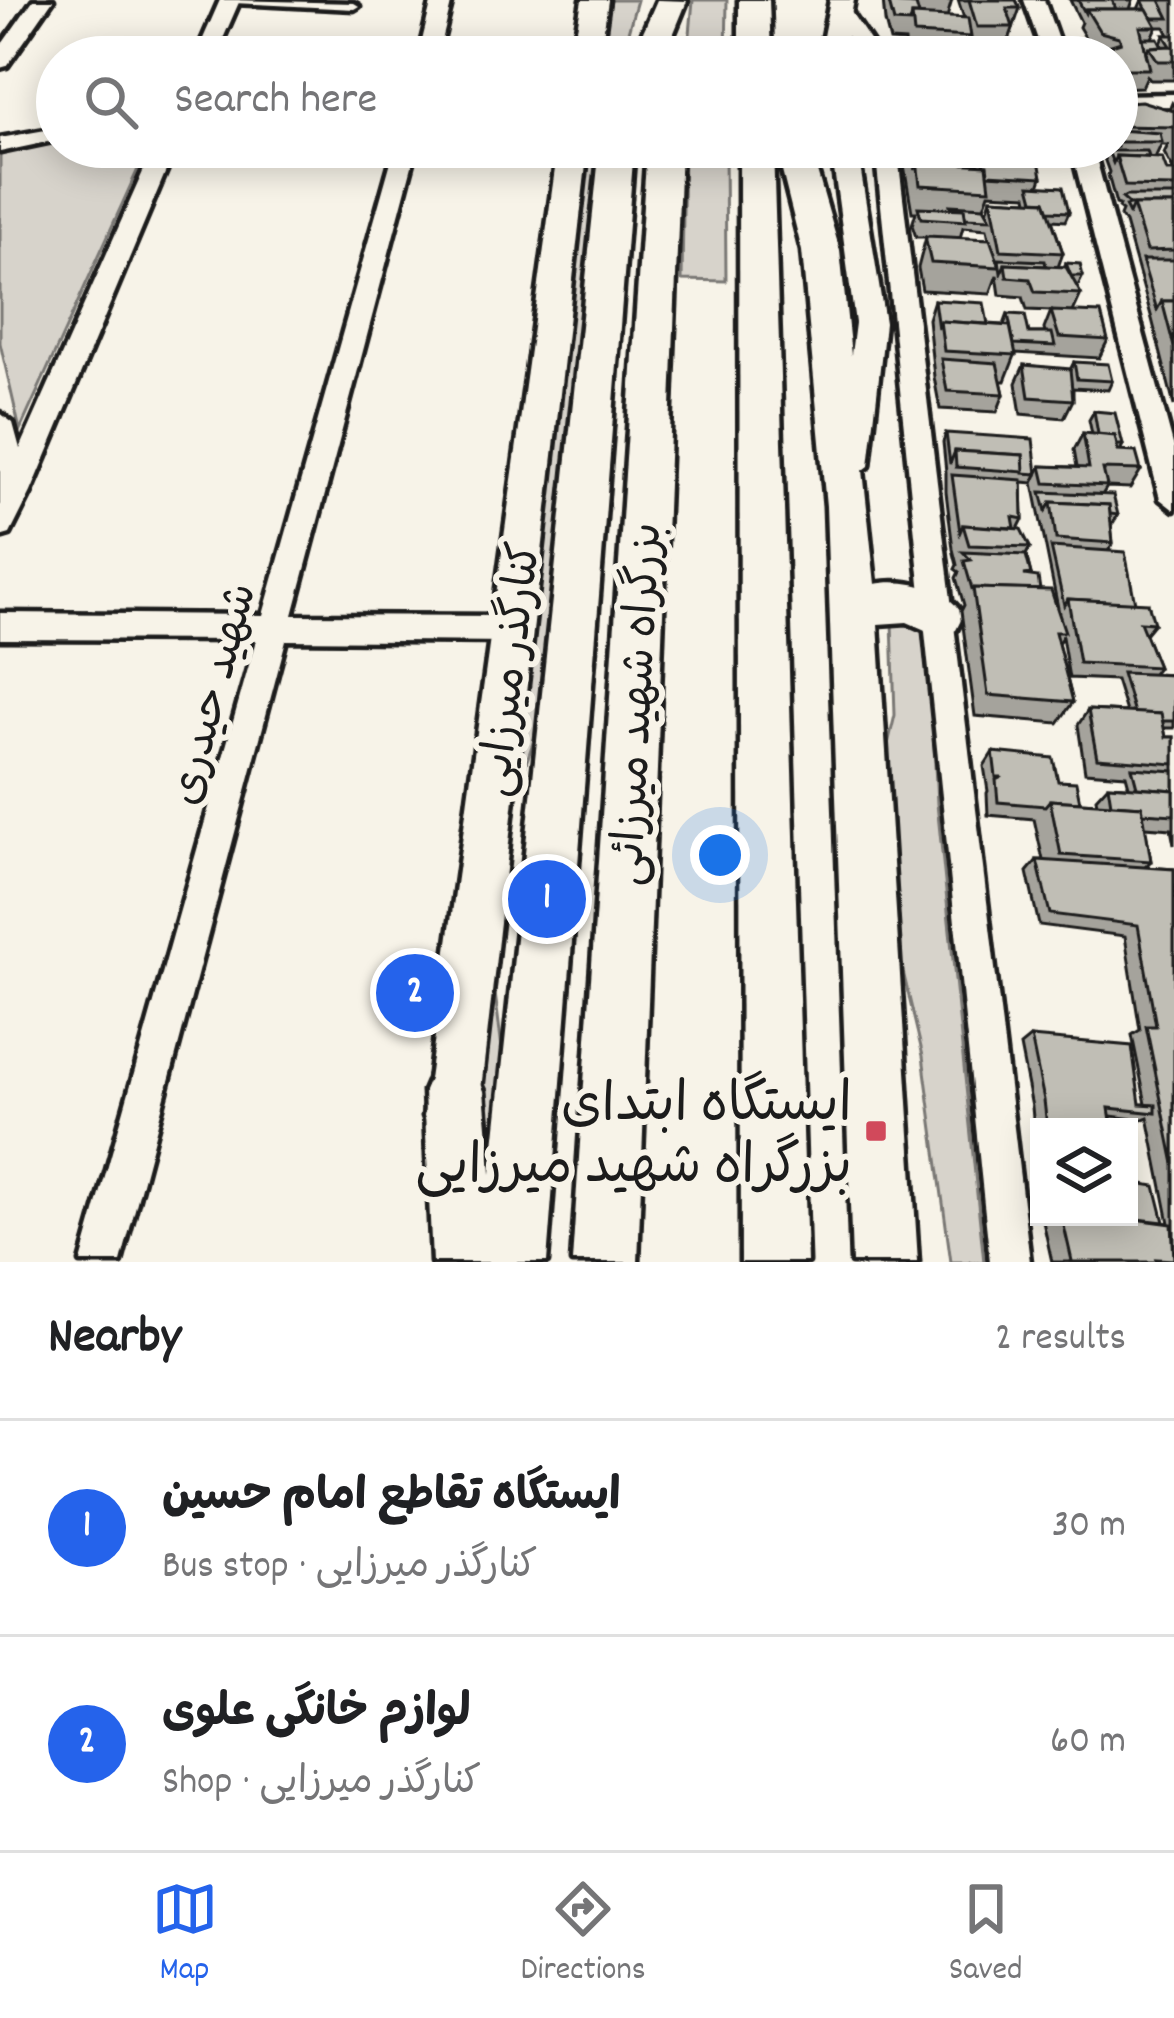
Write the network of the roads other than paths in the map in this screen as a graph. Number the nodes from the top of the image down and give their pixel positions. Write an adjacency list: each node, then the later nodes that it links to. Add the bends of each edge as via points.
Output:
1 (43, 0): 19 (street)
2 (232, 0): 8 (lane); 10 (street)
3 (442, 0): 11 (street)
4 (595, 0): 12 (main road)
5 (672, 0): 13 (highway); 14 (highway)
6 (1034, 0): 18 (street)
7 (754, 4): 15 (highway); 16 (highway)
8 (354, 6)
9 (842, 7): 17 (street)
10 (215, 36)
11 (433, 36)
12 (589, 36)
13 (657, 36)
14 (670, 36)
15 (754, 36)
16 (762, 36)
17 (859, 36)
18 (1047, 36)
19 (0, 62)
20 (1174, 100): 21 (street)
21 (1138, 101)
22 (36, 138): 23 (street)
23 (0, 145)
24 (156, 168): 35 (street)
25 (400, 168): 41 (street, شهید حیدری)
26 (570, 168): 43 (main road, کنارگذر میرزایی)
27 (614, 168): 48 (highway)
28 (663, 168): 49 (highway, بزرگراه شهید میرزائی)
29 (756, 168): 50 (highway)
30 (799, 168): 37 (highway, via 821,251)
31 (847, 168): 37 (street, via 870,323)
32 (888, 168): 40 (street)
33 (1087, 168): 36 (street)
34 (0, 423): 35 (street)
35 (17, 491): 38 (street)
36 (1174, 499)
37 (848, 506): 39 (highway)
38 (0, 526)
39 (855, 614): 40 (highway, via 895,599); 51 (highway)
40 (939, 616): 52 (street)
41 (275, 625): 42 (street); 43 (street); 45 (street, شهید حیدری)
42 (0, 626)
43 (512, 628): 44 (main road, کنارگذر میرزایی)
44 (454, 1091): 46 (main road, کنارگذر میرزایی); 47 (highway)
45 (101, 1262)
46 (431, 1262)
47 (465, 1262)
48 (514, 1262)
49 (605, 1262)
50 (774, 1262)
51 (885, 1262)
52 (1010, 1262)

